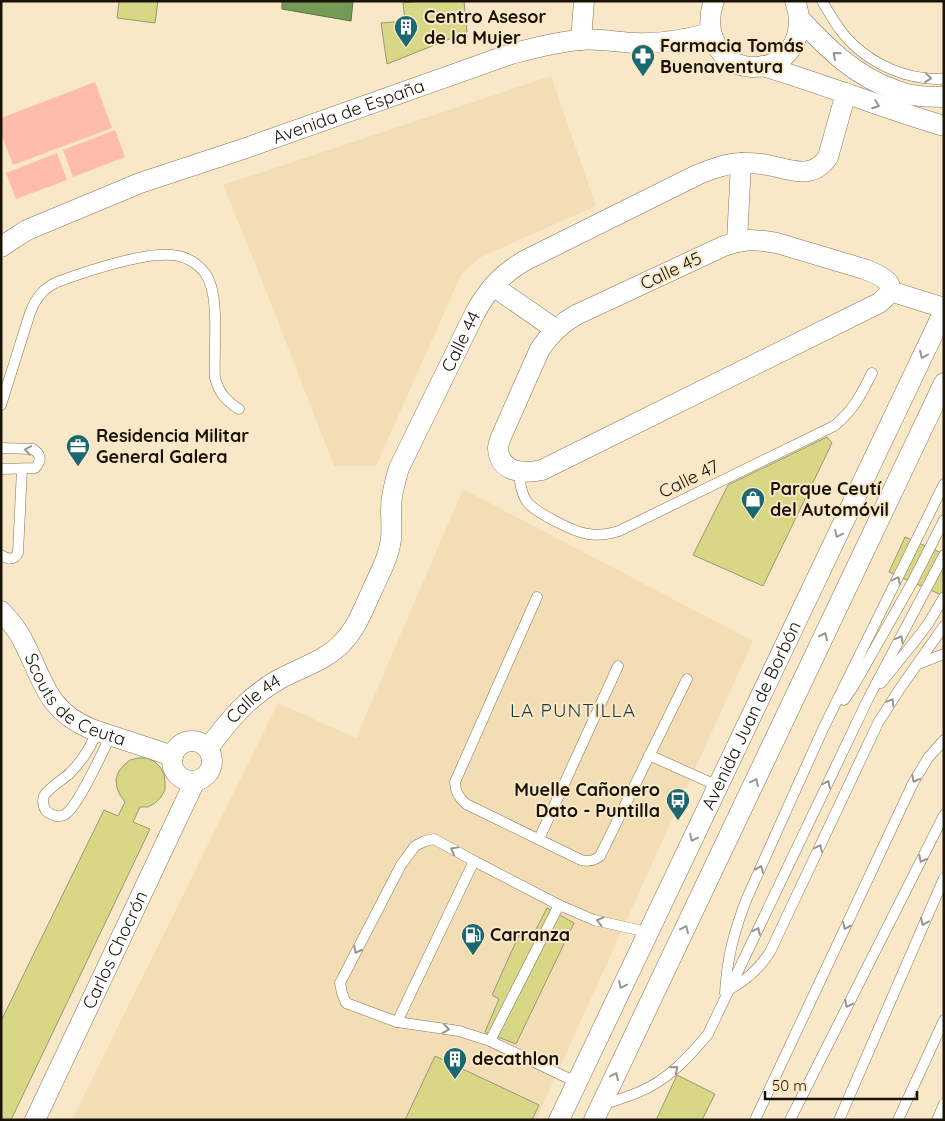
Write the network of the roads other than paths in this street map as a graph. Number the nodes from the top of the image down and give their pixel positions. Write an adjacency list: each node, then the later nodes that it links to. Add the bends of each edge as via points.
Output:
1 (584, 1): 6 (street)
2 (714, 1): 5 (street, via 709,17)
3 (822, 1): 8 (lane, one-way to 8, via 846,37 862,52 902,73)
4 (798, 10): 7 (street, via 799,32 794,44 776,62); 10 (street, one-way to 4, via 911,95 856,71 817,38)
5 (710, 33): 6 (street, Avenida de España, via 662,43); 7 (street, via 716,45 731,60 750,67)
6 (582, 40): 14 (street, Avenida de España, via 552,43 511,54 140,183 27,230)
7 (763, 66): 9 (street)
8 (944, 79)
9 (846, 93): 11 (street, one-way to 11); 12 (street, Calle 44, via 828,157 816,169 808,172)
10 (944, 97)
11 (944, 126)
12 (741, 163): 13 (street); 15 (street, Calle 44, via 698,174 524,261)
13 (737, 242): 16 (street, Calle 45, via 764,240 864,269 886,278); 18 (street, Calle 45, via 576,315)
14 (1, 248)
15 (492, 286): 18 (street); 43 (street, Calle 44, via 482,299 399,468 392,494 392,531 388,552 352,631 333,652 278,680 246,703)
16 (890, 291): 17 (street); 26 (street, via 879,303 542,470)
17 (944, 310): 47 (street, Avenida Juan de Borbón, one-way to 47)
18 (555, 329): 26 (street, Calle 45, via 540,349 500,437 500,459 508,468)
19 (872, 373): 26 (lane, Calle 47, via 858,401 834,426 609,534 582,532 536,510 522,493)
20 (944, 383): 61 (street, Avenida Juan de Borbón, one-way to 20)
21 (1, 405): 22 (lane, via 30,313 43,292 51,285 95,268 141,257 171,255 191,260 209,281 214,298 215,378 226,400)
22 (239, 409)
23 (1, 448): 25 (lane, one-way to 23, via 35,468 40,460 37,451)
24 (1, 469): 25 (lane)
25 (22, 469): 29 (lane, via 18,553 10,559)
26 (519, 472)
27 (944, 484): 40 (lane, one-way to 27)
28 (944, 520): 40 (lane, via 914,581 853,686)
29 (1, 555)
30 (944, 555): 39 (lane, one-way to 30)
31 (537, 597): 49 (lane, via 455,782 457,794 466,804)
32 (944, 597): 39 (lane, via 928,624)
33 (1, 611): 41 (street, Scouts de Ceuta, via 23,640 54,703 70,718)
34 (944, 626): 36 (lane)
35 (944, 654): 36 (lane)
36 (918, 664): 54 (lane, one-way to 36, via 753,974 770,952 878,722)
37 (618, 666): 49 (lane)
38 (687, 679): 44 (lane)
39 (868, 699): 54 (lane, one-way to 39)
40 (823, 730): 55 (lane, one-way to 40, via 726,973 738,922)
41 (104, 733): 41 (lane, via 69,774 44,796 42,801 46,811 55,816 64,815 72,809 89,781); 45 (street, Scouts de Ceuta)
42 (944, 740): 64 (lane, one-way to 64, via 913,783)
43 (208, 749): 45 (street, via 198,742 186,742); 46 (street, via 212,766 205,776)
44 (649, 755): 47 (lane); 49 (lane, via 600,856 595,860 586,862)
45 (173, 756): 46 (street, via 177,774 182,779)
46 (195, 781): 62 (street, Carlos Chocrón)
47 (718, 786): 53 (street, Avenida Juan de Borbón, one-way to 53)
48 (944, 815): 65 (lane, one-way to 65)
49 (539, 839)
50 (474, 861): 52 (lane); 57 (lane); 57 (lane, one-way to 57, via 434,839 415,846 401,865 340,983 346,1003)
51 (944, 878): 66 (lane, one-way to 66)
52 (559, 905): 53 (lane, one-way to 52, via 594,920); 58 (lane)
53 (647, 932): 59 (street, Avenida Juan de Borbón, one-way to 59)
54 (730, 989): 55 (lane)
55 (725, 1000): 61 (lane, one-way to 55, via 659,1081 677,1068 708,1034)
56 (944, 1020): 67 (lane)
57 (397, 1022): 58 (lane, one-way to 58, via 459,1031)
58 (490, 1041): 59 (lane)
59 (576, 1082): 63 (street, Avenida Juan de Borbón)
60 (944, 1104): 68 (lane)
61 (597, 1113)
62 (35, 1120)
63 (559, 1120)
64 (755, 1120)
65 (790, 1120)
66 (839, 1120)
67 (898, 1120)
68 (936, 1120)

